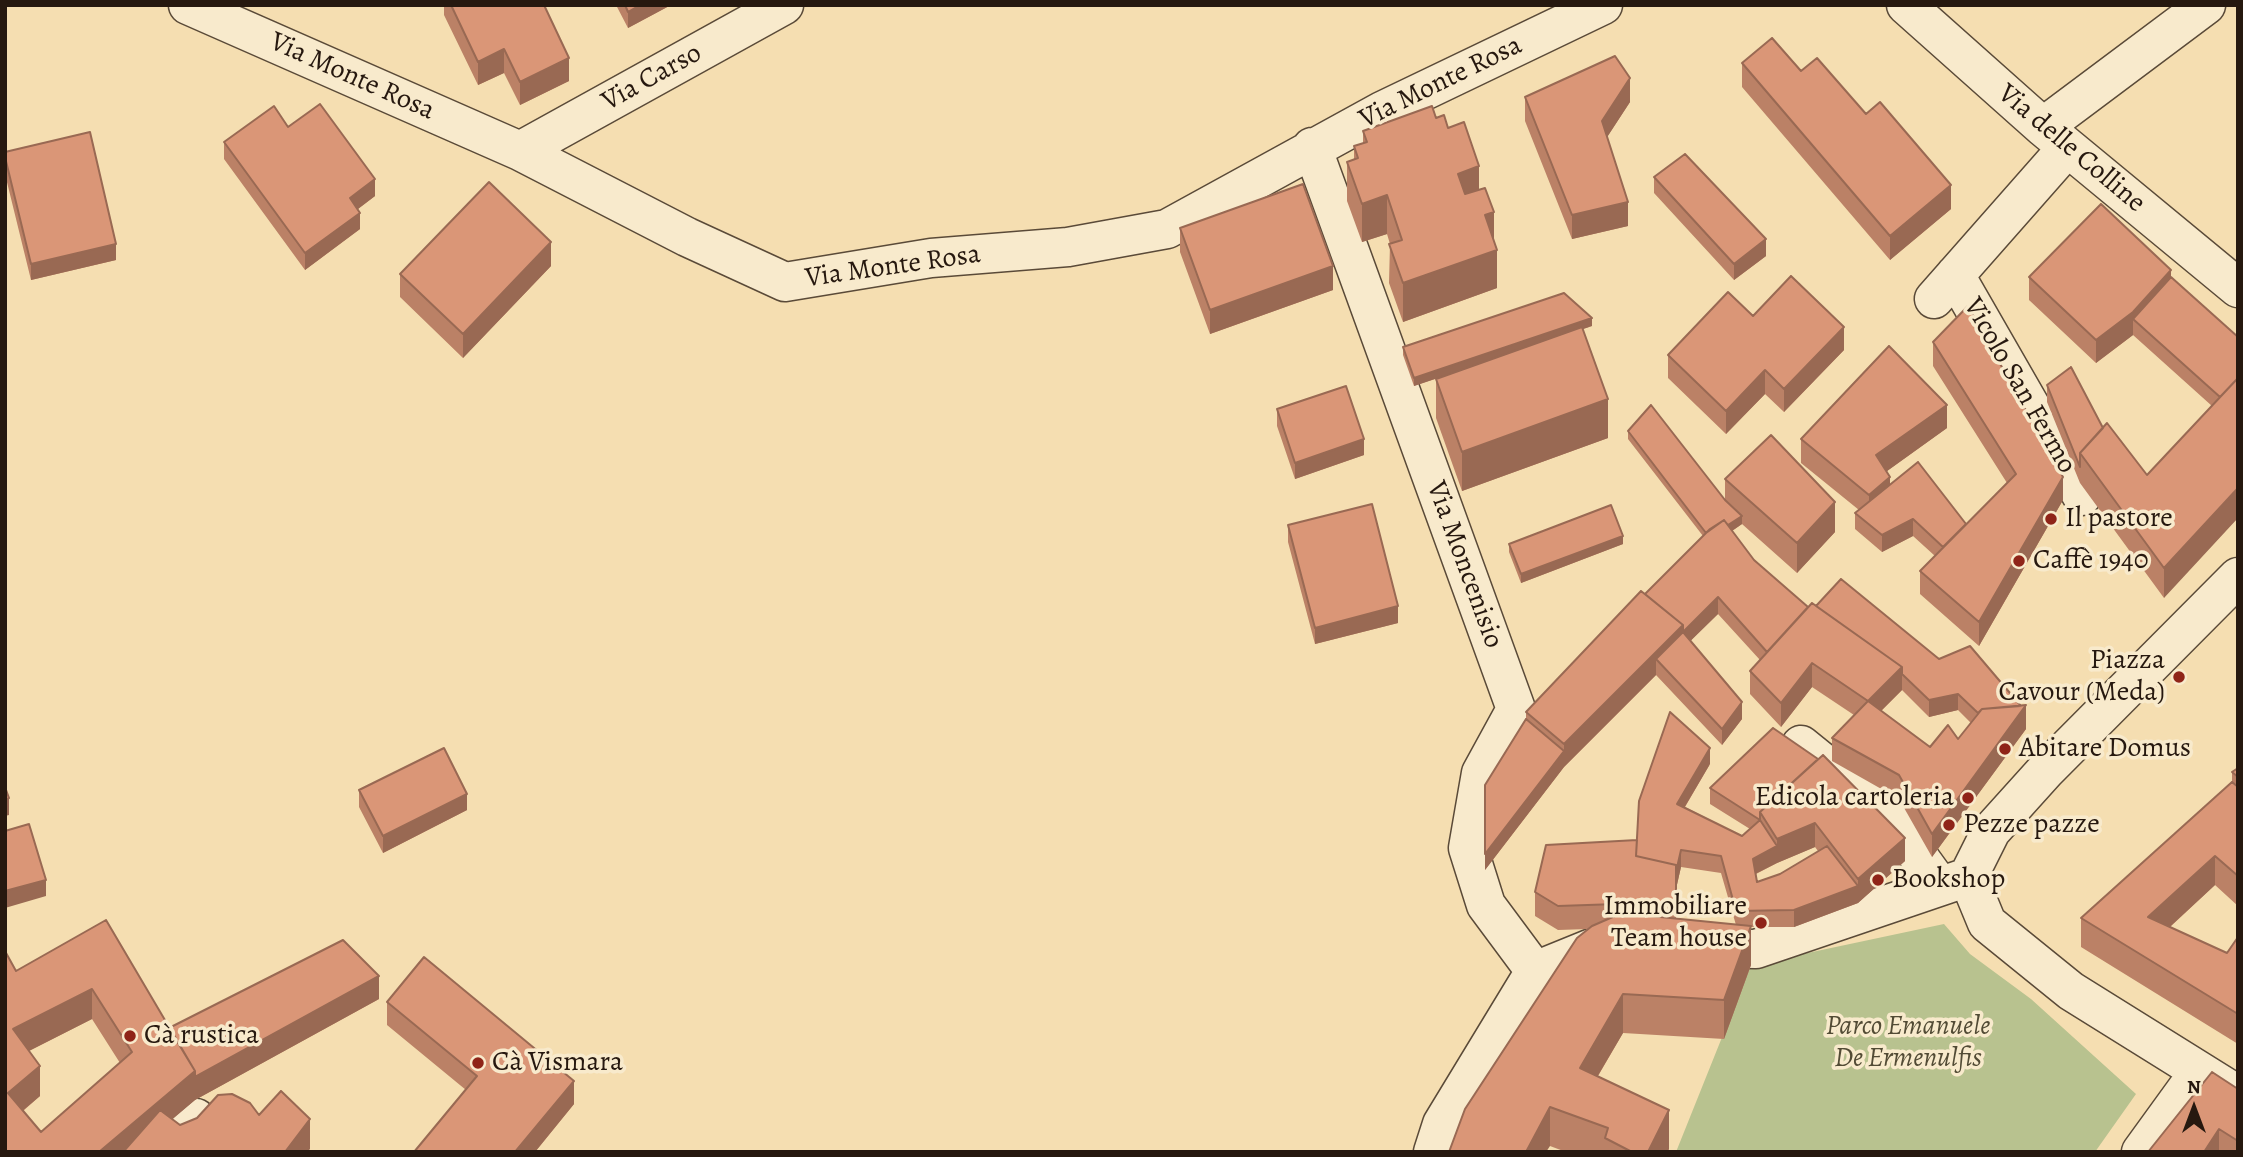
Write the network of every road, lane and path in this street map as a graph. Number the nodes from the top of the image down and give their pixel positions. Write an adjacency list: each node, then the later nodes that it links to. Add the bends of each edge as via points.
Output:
1 (188, 5): 8 (street, Via Monte Rosa)
2 (784, 5): 8 (street, Via Carso)
3 (1603, 5): 7 (street, Via Monte Rosa)
4 (1906, 5): 6 (street, Via delle Colline)
5 (2206, 5): 6 (street, Vicolo San Fermo)
6 (2055, 138): 9 (street, Via delle Colline); 10 (street, Vicolo San Fermo, via 1945,287)
7 (1312, 147): 8 (street, Via Monte Rosa, via 1167,229 1068,247 931,258 785,282); 14 (street, Via Moncenisio, via 1516,709 1481,773 1468,848 1486,905)
8 (520, 151)
9 (2238, 288)
10 (2082, 496)
11 (2229, 587): 13 (street, via 2046,770)
12 (1801, 746): 13 (street, via 1891,817)
13 (1954, 881): 14 (street, via 1756,949 1599,945); 15 (street, via 1987,923 2071,990)
14 (1535, 971): 19 (street, via 1442,1124)
15 (2199, 1072): 16 (street); 20 (street)
16 (2238, 1096)
17 (196, 1118): 18 (street, via 170,1127)
18 (143, 1152)
19 (1433, 1152)
20 (2141, 1152)

